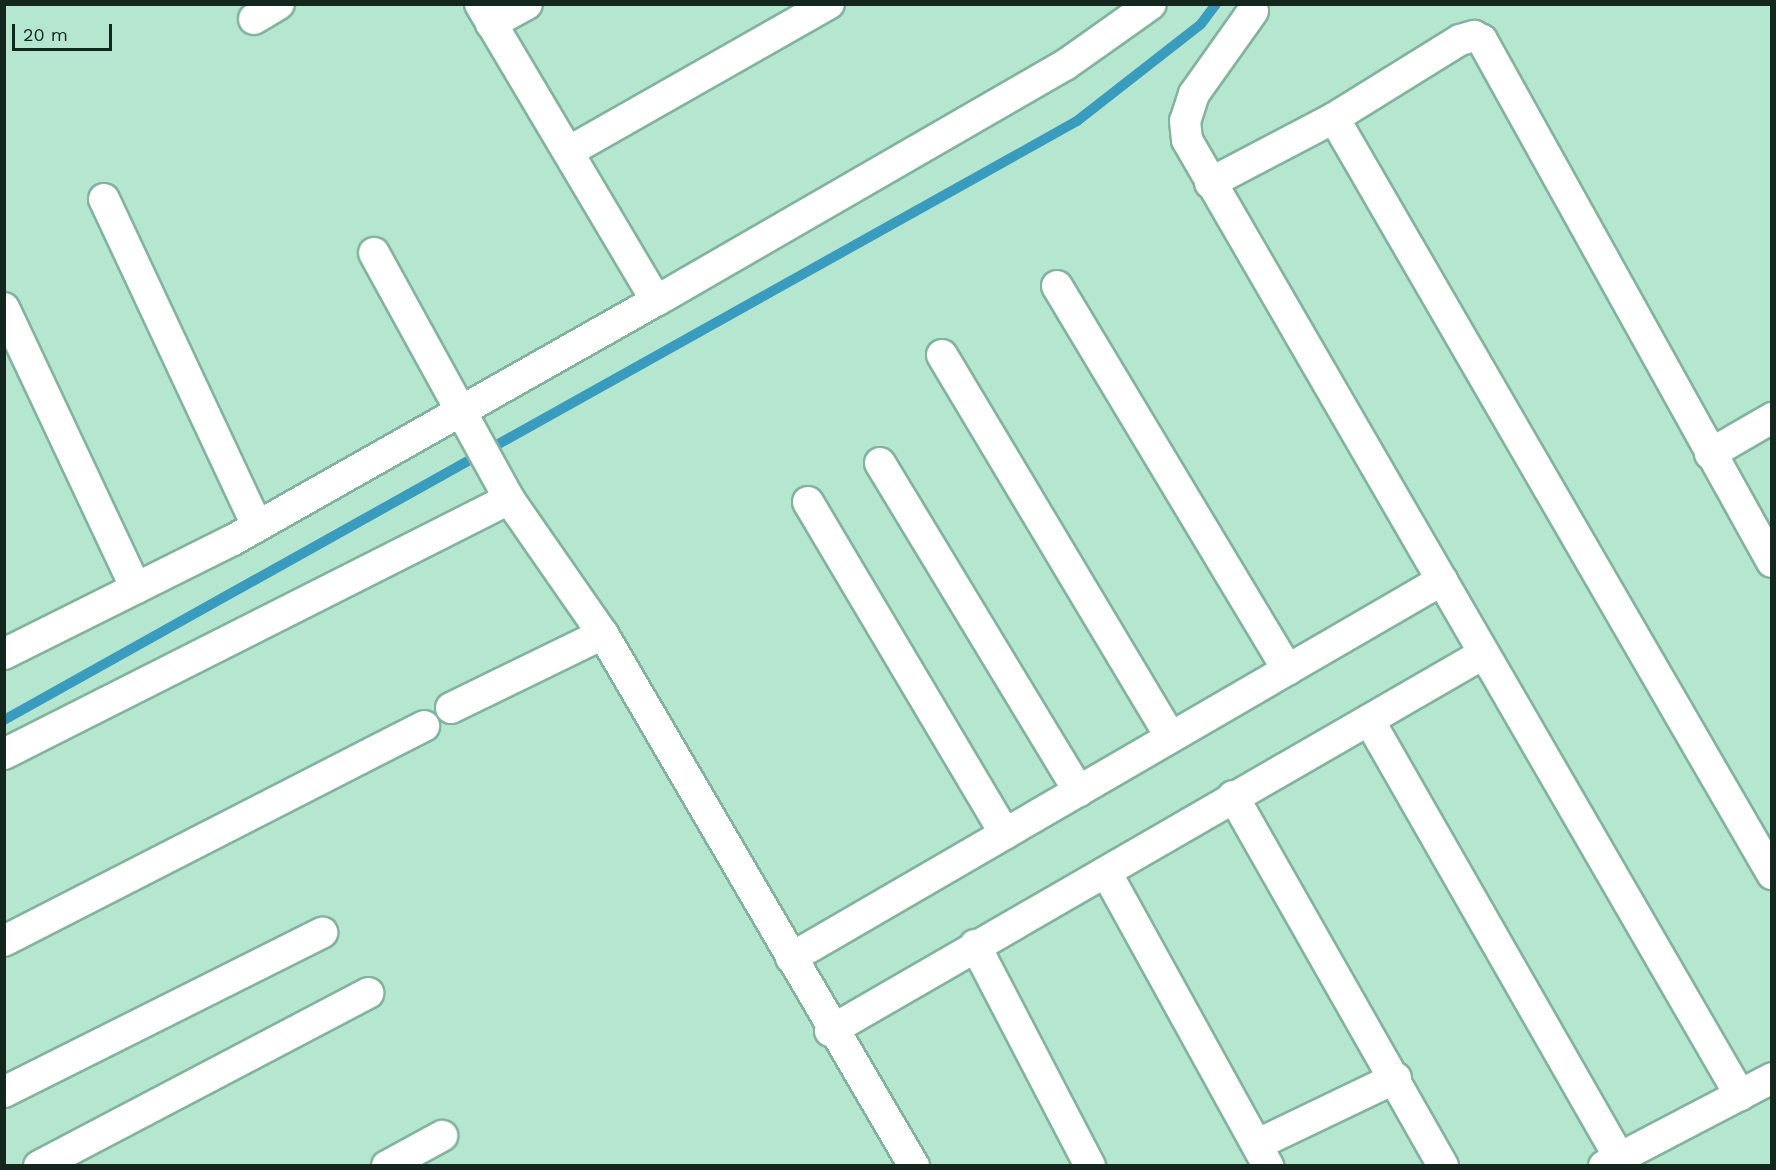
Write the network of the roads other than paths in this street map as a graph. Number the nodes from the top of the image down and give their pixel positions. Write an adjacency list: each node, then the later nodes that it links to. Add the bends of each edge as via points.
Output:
1 (527, 4): 5 (street)
2 (829, 4): 7 (street)
3 (1151, 4): 12 (street, via 1065,64)
4 (1254, 10): 8 (street, via 1194,94 1185,122 1187,141)
5 (485, 14): 7 (street)
6 (1334, 118): 8 (street); 17 (street, via 1460,40 1474,36 1482,40); 38 (street)
7 (568, 152): 12 (street)
8 (1210, 183): 23 (street)
9 (104, 200): 21 (street)
10 (374, 253): 15 (street)
11 (1057, 286): 28 (street)
12 (656, 301): 15 (street)
13 (4, 308): 24 (street)
14 (942, 355): 32 (street)
15 (458, 412): 19 (street); 21 (street)
16 (1772, 418): 17 (street)
17 (1710, 454): 22 (street)
18 (880, 463): 34 (street)
19 (509, 499): 25 (street); 33 (street)
20 (808, 502): 36 (street)
21 (257, 526): 24 (street)
22 (1772, 562)
23 (1442, 580): 27 (street); 28 (street)
24 (136, 588): 26 (street)
25 (603, 634): 29 (street); 42 (street)
26 (4, 654)
27 (1483, 654): 30 (street); 48 (street)
28 (1288, 670): 32 (street)
29 (451, 708)
30 (1369, 720): 35 (street); 51 (street)
31 (424, 726): 40 (street)
32 (1171, 737): 34 (street)
33 (4, 754)
34 (1079, 791): 36 (street)
35 (1233, 796): 37 (street); 45 (street)
36 (1005, 834): 42 (street)
37 (1106, 872): 41 (street); 50 (street)
38 (1772, 874)
39 (322, 933): 47 (street)
40 (4, 941)
41 (975, 945): 44 (street); 52 (street)
42 (791, 958): 44 (street)
43 (368, 993): 53 (street)
44 (830, 1030): 55 (street)
45 (1396, 1078): 50 (street); 56 (street)
46 (1772, 1078): 48 (street)
47 (4, 1092)
48 (1740, 1095): 51 (street)
49 (442, 1136): 54 (street)
50 (1263, 1155)
51 (1612, 1161)
52 (1087, 1164)
53 (39, 1166)
54 (387, 1166)
55 (914, 1166)
56 (1443, 1166)

